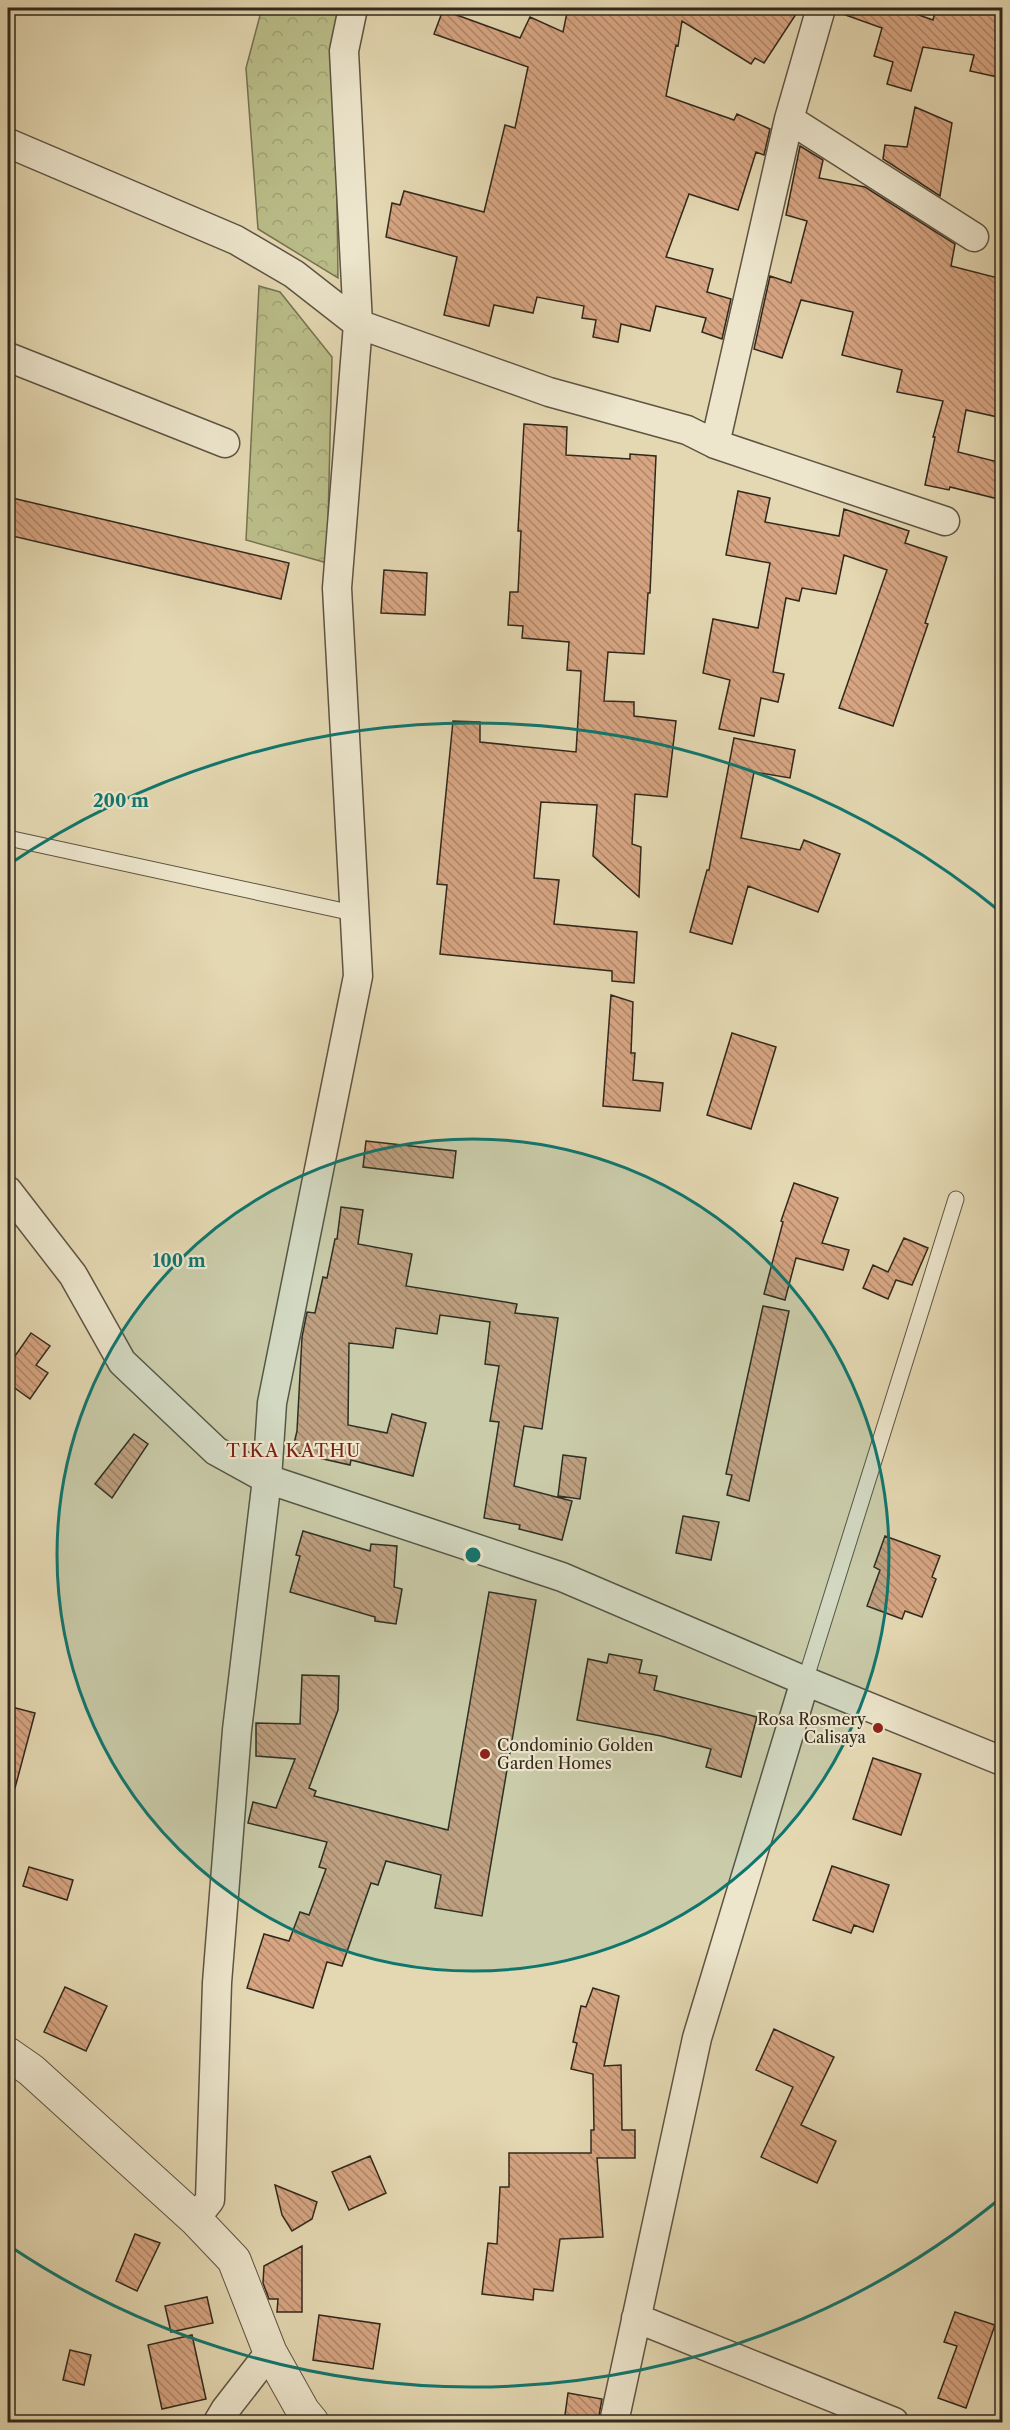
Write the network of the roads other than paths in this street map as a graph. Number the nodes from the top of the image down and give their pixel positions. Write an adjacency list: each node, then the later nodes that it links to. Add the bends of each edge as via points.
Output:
1 (353, 8): 6 (street, via 344,51)
2 (821, 8): 3 (street)
3 (789, 119): 5 (street); 9 (street)
4 (8, 143): 6 (street, via 236,240 294,274)
5 (974, 237)
6 (358, 324): 9 (street, via 549,392 687,430); 12 (street, via 337,588)
7 (8, 357): 8 (street)
8 (225, 443)
9 (715, 444): 10 (street)
10 (945, 521)
11 (8, 838): 12 (lane)
12 (353, 913): 15 (street, via 358,975 272,1403)
13 (8, 1191): 15 (street, via 73,1275 122,1362 216,1451)
14 (956, 1199): 16 (lane)
15 (267, 1479): 16 (street, via 562,1577); 19 (street, via 234,1765 217,1983 210,2200)
16 (805, 1680): 17 (street); 20 (street, via 698,2038)
17 (1002, 1761)
18 (8, 2054): 19 (street, via 31,2070)
19 (195, 2219): 21 (street, via 234,2260)
20 (636, 2318): 24 (street); 25 (street)
21 (270, 2352): 22 (street); 23 (street)
22 (218, 2422)
23 (312, 2422)
24 (614, 2422)
25 (894, 2422)

